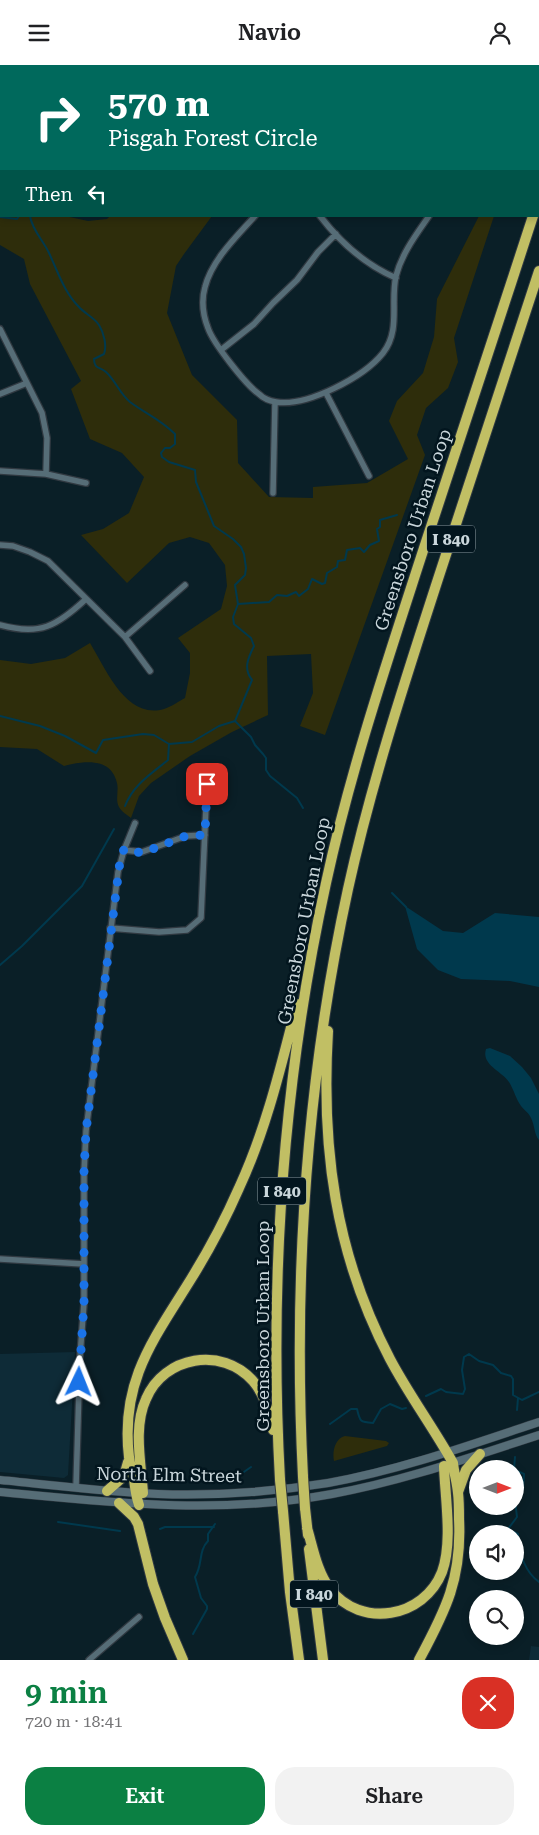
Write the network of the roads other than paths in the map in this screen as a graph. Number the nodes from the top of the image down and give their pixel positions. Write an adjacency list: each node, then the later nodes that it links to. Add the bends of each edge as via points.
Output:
1 (254, 217): 9 (street, via 217,261 205,285 205,319 210,335)
2 (321, 217): 5 (street)
3 (428, 217): 7 (street, via 406,252)
4 (533, 217): 29 (highway, Greensboro Urban Loop / I 840, via 368,720)
5 (336, 234): 7 (street, via 366,261); 9 (street, via 254,324)
6 (539, 271): 31 (highway, Greensboro Urban Loop / I 840, via 381,760 357,849)
7 (396, 278): 11 (street, via 394,326 383,353 369,367)
8 (0, 329): 10 (street)
9 (221, 350): 13 (street, via 254,390)
10 (27, 383): 12 (street); 15 (street, via 46,425)
11 (326, 393): 13 (street, via 300,401); 16 (street)
12 (0, 394)
13 (275, 402): 18 (street)
14 (0, 471): 15 (street)
15 (46, 474): 17 (street)
16 (369, 476)
17 (86, 483)
18 (273, 493)
19 (0, 545): 21 (street, via 13,546 48,561)
20 (185, 585): 23 (street)
21 (86, 599): 22 (street, via 60,621 35,630); 23 (street)
22 (0, 625)
23 (125, 637): 24 (street)
24 (150, 671)
25 (207, 784): 27 (street)
26 (135, 823): 28 (street)
27 (205, 835): 28 (street, via 186,836 142,853); 30 (street, via 201,917 187,930 159,932)
28 (124, 849): 30 (street)
29 (317, 926): 38 (highway, Greensboro Urban Loop / I 840, via 296,1052 281,1196 276,1316); 39 (highway, via 279,1075 249,1165 211,1245 152,1341 138,1372 129,1415)
30 (110, 928): 33 (street, via 86,1131)
31 (332, 972): 36 (highway, via 325,1079 326,1119 331,1176 343,1235 364,1301 384,1346); 49 (highway, Greensboro Urban Loop / I 840, bridge, via 314,1097 302,1223 299,1350)
32 (0, 1259): 33 (street)
33 (84, 1264): 42 (street)
34 (539, 1422): 36 (main road, North Elm Street)
35 (539, 1435): 37 (main road, North Elm Street)
36 (447, 1452): 40 (highway); 45 (main road, North Elm Street, via 384,1471 302,1487 219,1494)
37 (480, 1454): 40 (main road, North Elm Street); 46 (highway, via 466,1470)
38 (279, 1457): 45 (highway, via 266,1404 253,1381 226,1363 192,1360 163,1375 145,1401 139,1435); 53 (highway, Greensboro Urban Loop / I 840, bridge)
39 (129, 1459): 44 (highway, via 124,1476); 45 (highway)
40 (448, 1464): 46 (highway); 48 (main road, North Elm Street, via 369,1487 304,1499 219,1506); 49 (highway, via 444,1565 431,1590 408,1608 394,1613 374,1613 352,1607 340,1599 322,1575)
41 (0, 1480): 42 (main road, North Elm Street)
42 (76, 1487): 44 (main road, North Elm Street)
43 (0, 1491): 47 (main road, North Elm Street)
44 (107, 1491): 45 (main road, North Elm Street)
45 (139, 1493): 48 (highway)
46 (458, 1493): 55 (highway, via 460,1540 457,1572 444,1614)
47 (119, 1503): 48 (main road, North Elm Street); 52 (highway, via 138,1524 153,1584)
48 (139, 1505)
49 (307, 1528): 54 (highway, Greensboro Urban Loop / I 840)
50 (139, 1617): 51 (street)
51 (89, 1660)
52 (183, 1660)
53 (299, 1660)
54 (323, 1660)
55 (419, 1660)

